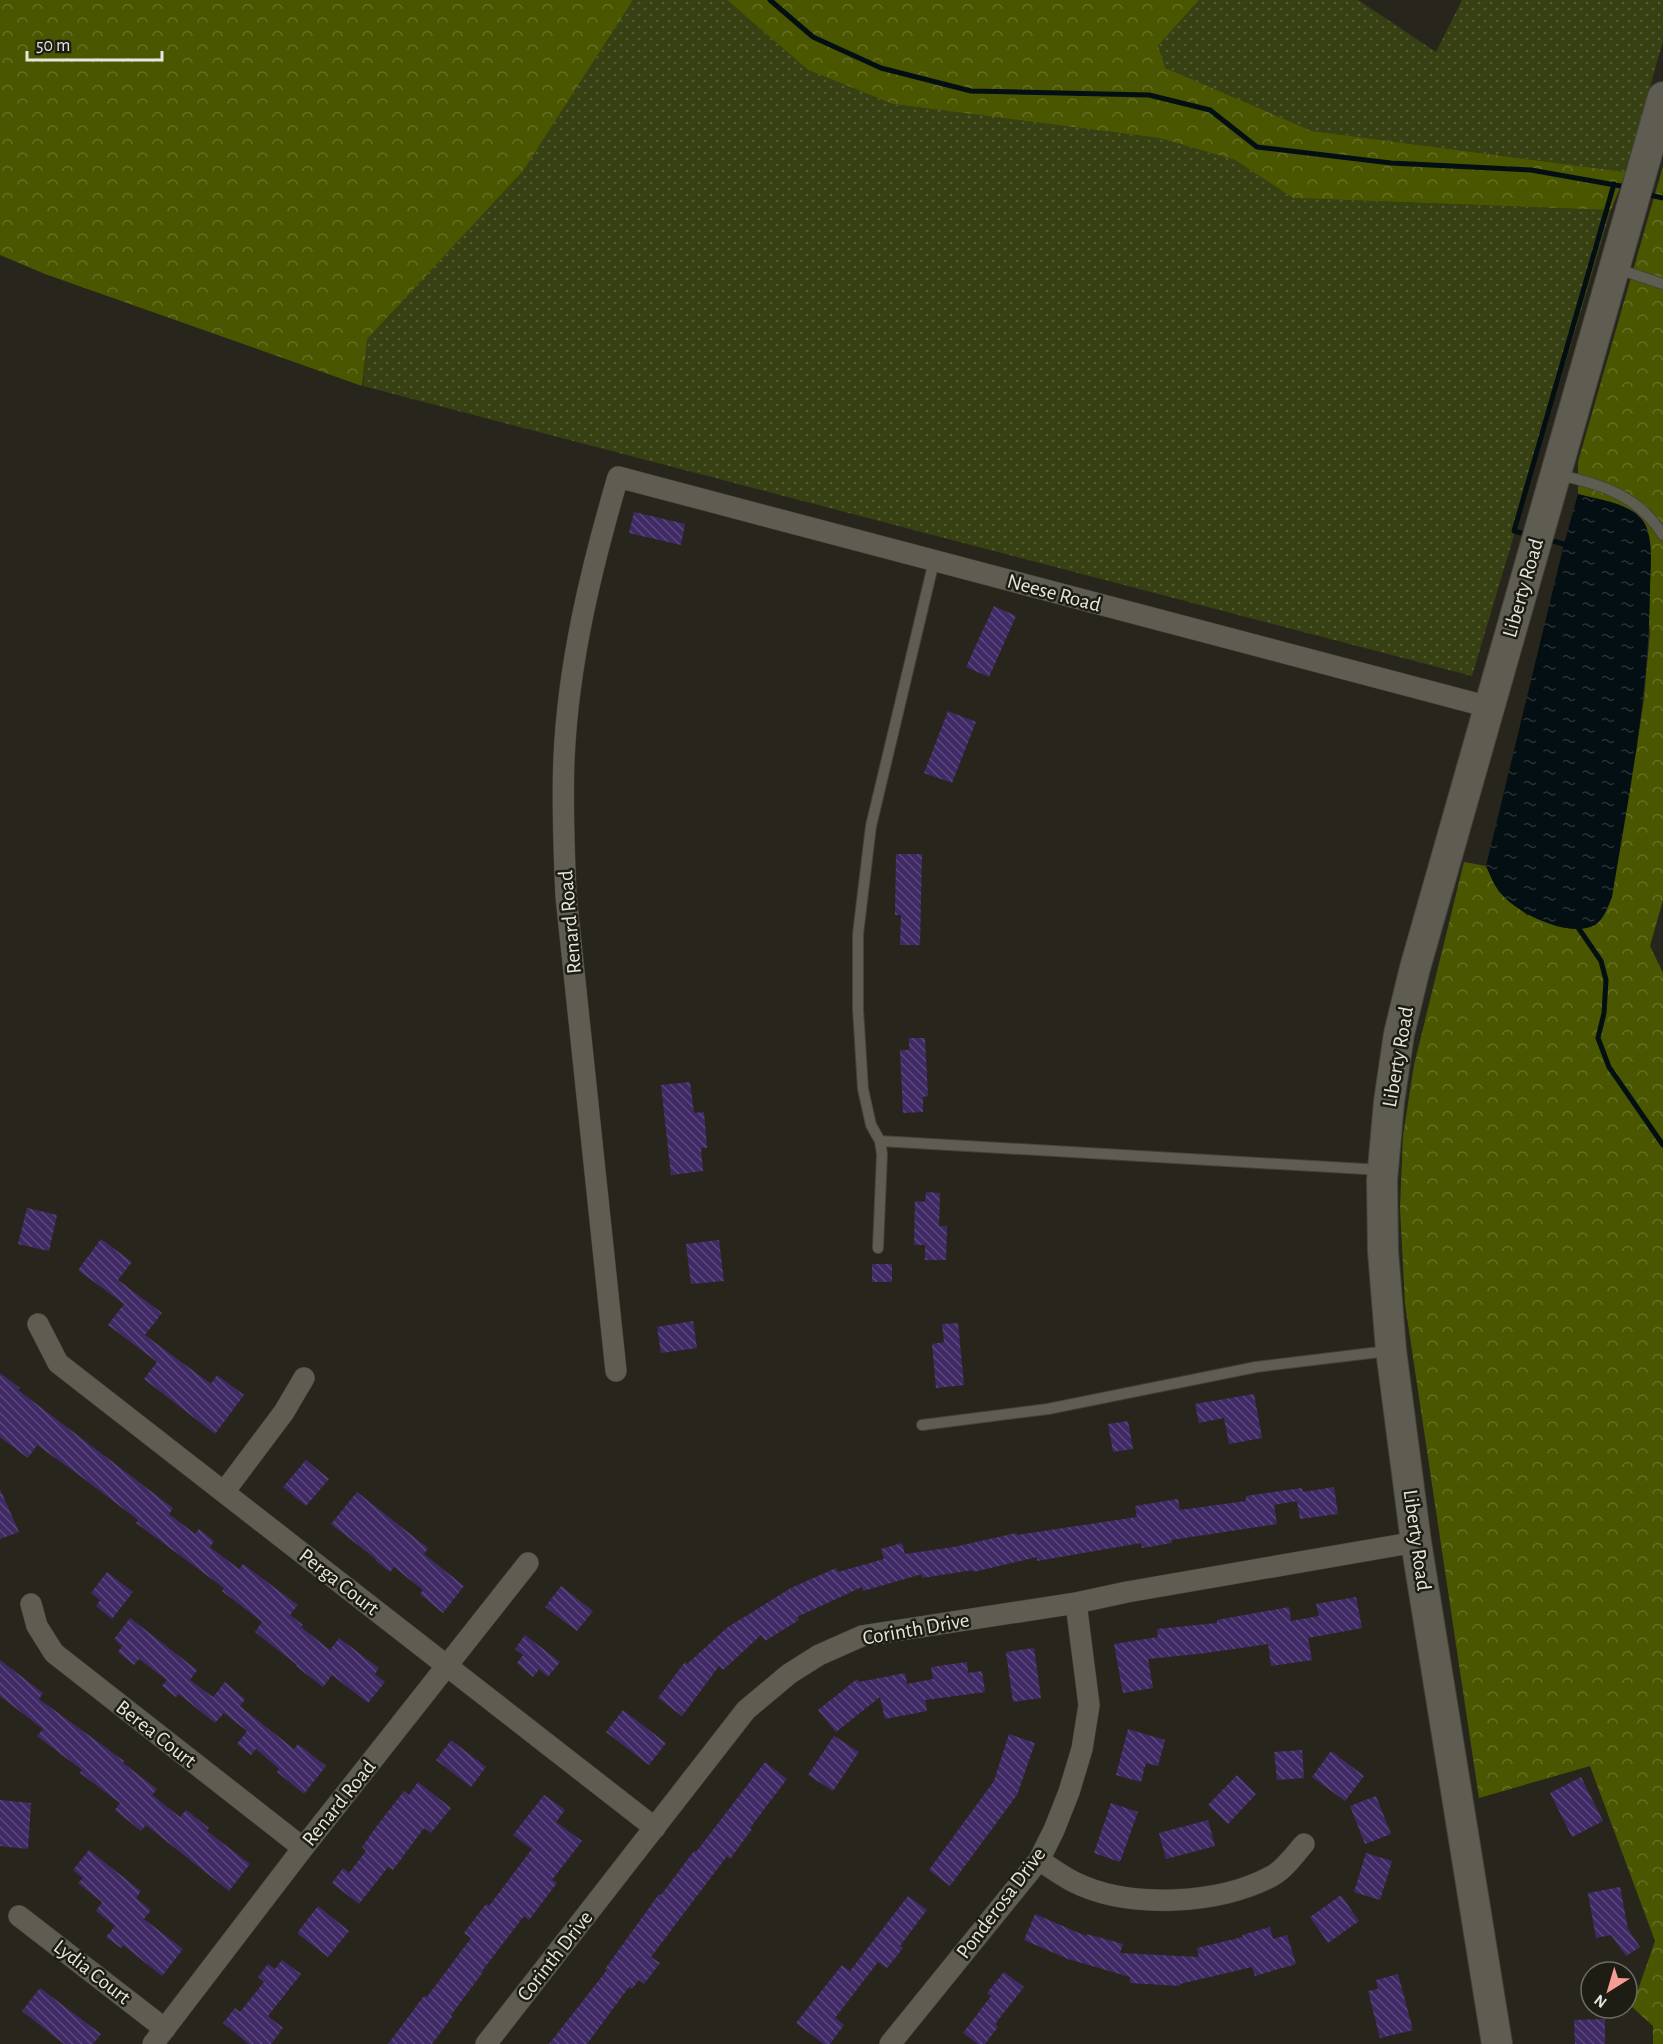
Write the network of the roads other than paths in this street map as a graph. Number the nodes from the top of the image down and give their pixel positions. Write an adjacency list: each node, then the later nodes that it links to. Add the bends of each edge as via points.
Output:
1 (1663, 97): 2 (street, Liberty Road)
2 (1614, 268): 3 (lane); 4 (street, Liberty Road)
3 (1663, 284)
4 (1556, 474): 6 (lane, via 1621,495 1642,508); 8 (street, Liberty Road)
5 (618, 477): 7 (street, Neese Road); 14 (street, Renard Road, via 578,642 564,759 563,837)
6 (1663, 535)
7 (934, 561): 8 (street, Neese Road); 9 (lane, via 871,826 858,934 863,1089 871,1125)
8 (1489, 707): 10 (street, Liberty Road, via 1399,1034)
9 (880, 1141): 10 (lane); 11 (lane)
10 (1383, 1170): 13 (street, Liberty Road, via 1383,1251)
11 (878, 1248)
12 (38, 1324): 17 (street, Perga Court, via 58,1363)
13 (1391, 1350): 16 (lane, via 1256,1367 1048,1409); 18 (street, Liberty Road)
14 (616, 1371)
15 (304, 1378): 17 (street, via 284,1412)
16 (922, 1425)
17 (224, 1492): 22 (street, Perga Court)
18 (1416, 1542): 20 (street, Corinth Drive); 31 (street, Liberty Road)
19 (528, 1563): 22 (street, Renard Road)
20 (1076, 1603): 23 (street, Corinth Drive, via 862,1636 819,1655 746,1710); 26 (street, Ponderosa Drive, via 1089,1705 1082,1749 1069,1792)
21 (31, 1604): 25 (street, Berea Court, via 37,1626 54,1653)
22 (448, 1666): 23 (street, Perga Court); 25 (street, Renard Road)
23 (655, 1828): 29 (street, Corinth Drive)
24 (1304, 1844): 26 (street, via 1273,1875 1243,1889 1188,1900 1115,1896 1074,1882)
25 (303, 1848): 28 (street, Renard Road)
26 (1039, 1860): 30 (street, Ponderosa Drive)
27 (19, 1916): 28 (street, Lydia Court)
28 (159, 2036)
29 (486, 2044)
30 (890, 2044)
31 (1497, 2044)

